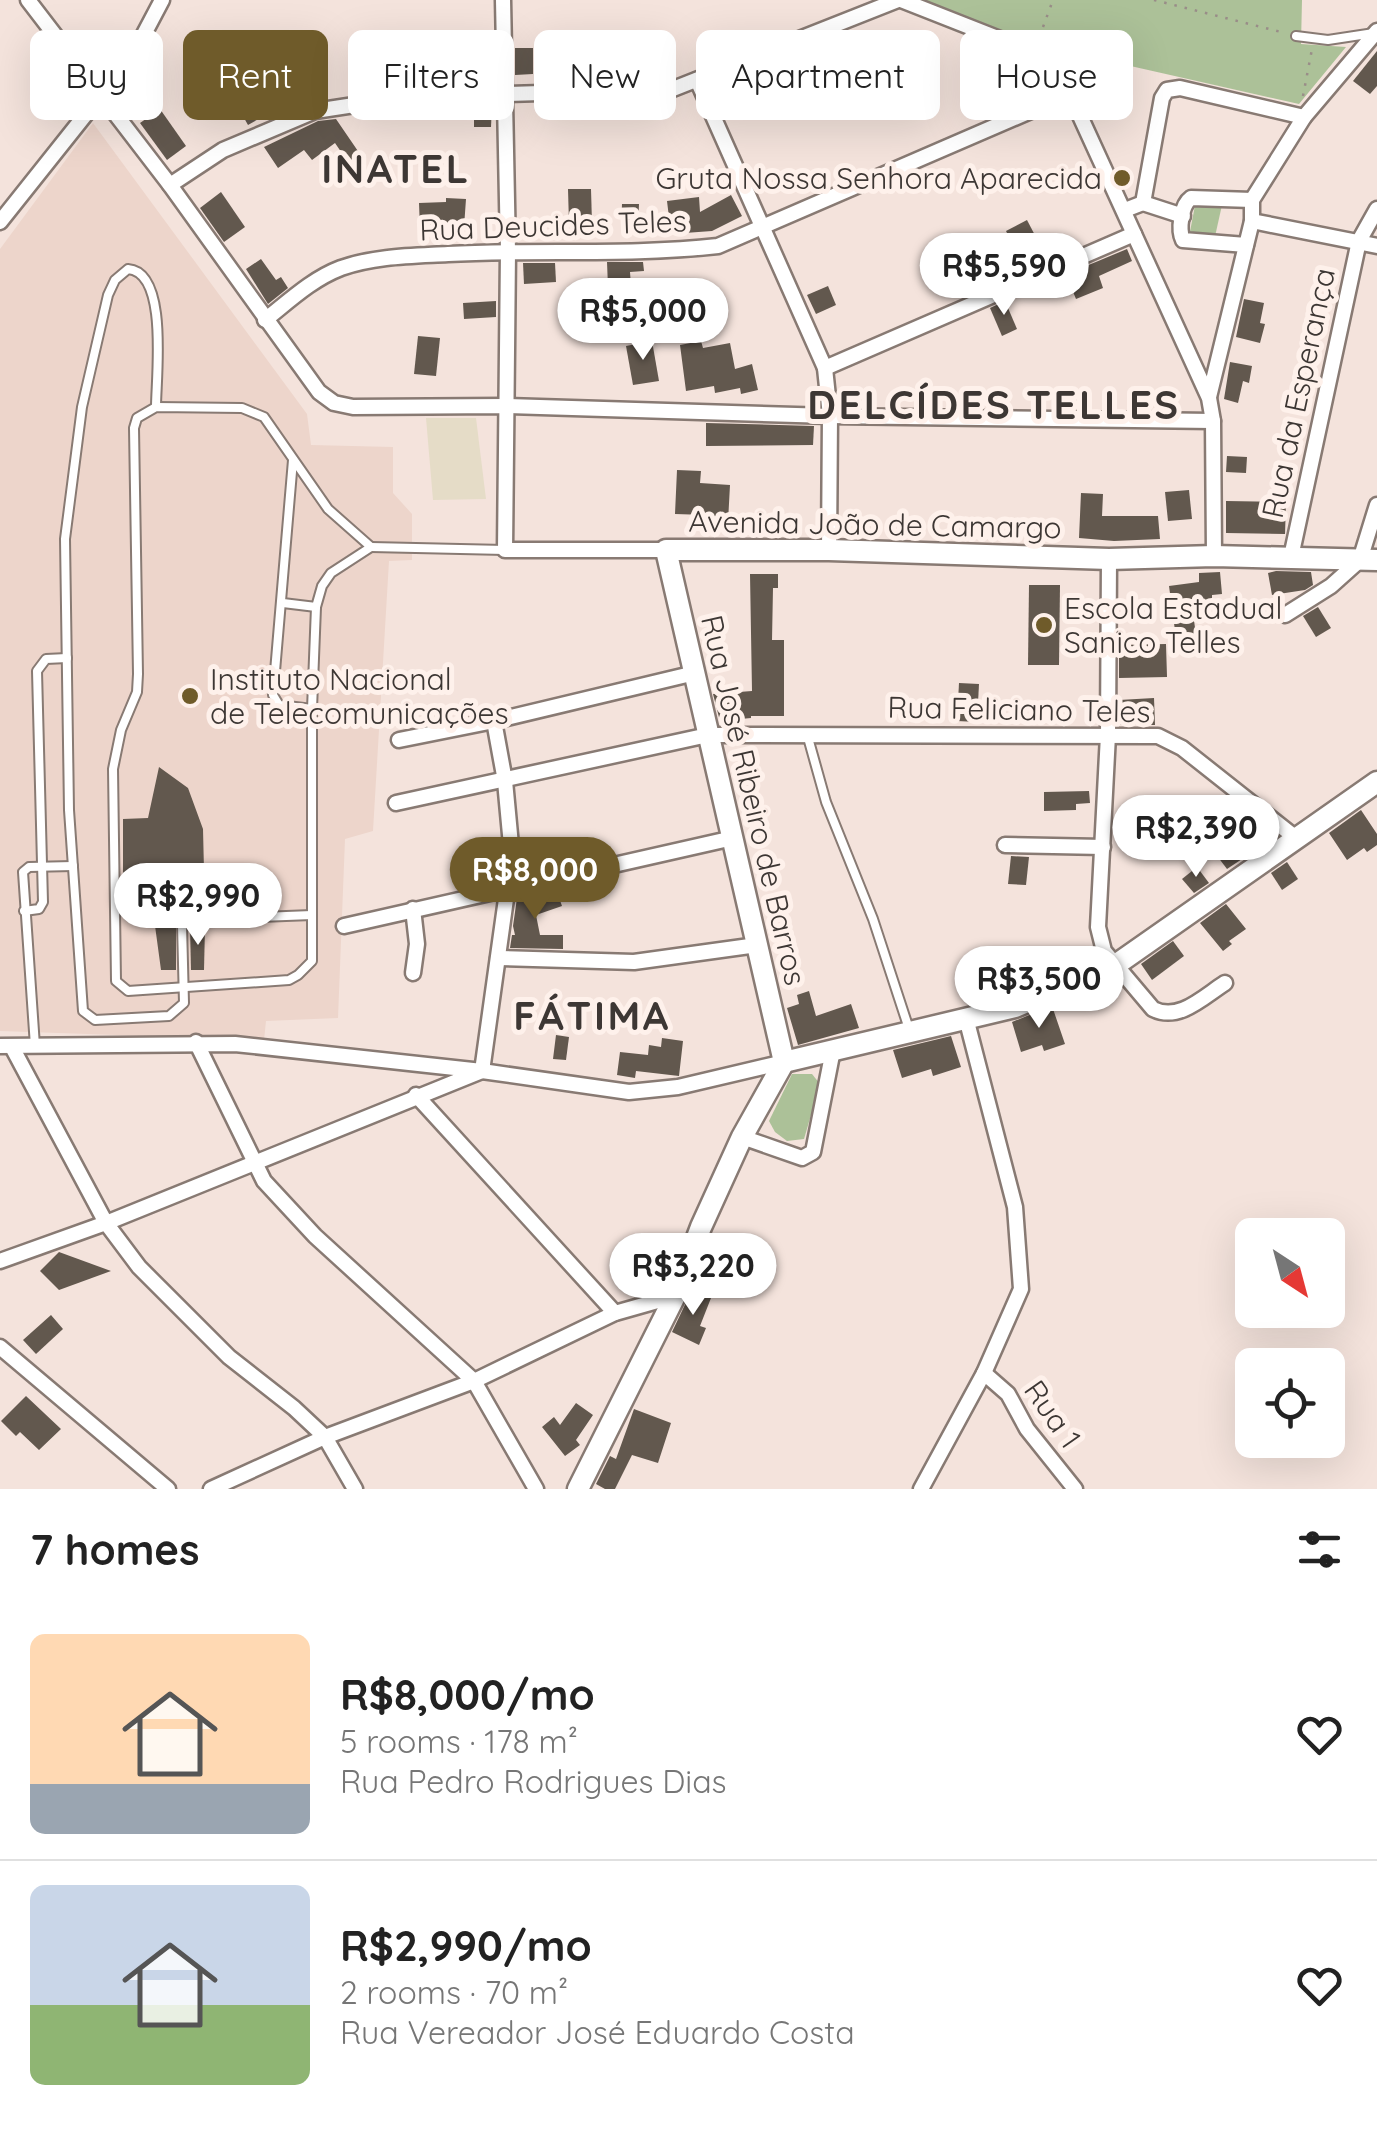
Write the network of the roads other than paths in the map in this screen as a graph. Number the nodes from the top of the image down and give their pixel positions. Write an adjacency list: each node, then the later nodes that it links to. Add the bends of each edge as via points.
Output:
1 (28, 0): 5 (street)
2 (162, 0): 6 (street)
3 (503, 0): 7 (street)
4 (899, 0): 8 (street); 9 (street)
5 (51, 30)
6 (146, 30)
7 (504, 30)
8 (823, 30)
9 (976, 30)
10 (1376, 32): 11 (lane, via 1338,40); 15 (street)
11 (1296, 36)
12 (696, 80): 13 (street, via 673,89)
13 (514, 94)
14 (348, 106): 22 (street, via 315,111 224,150)
15 (1304, 117): 23 (street); 24 (street, via 1167,90)
16 (83, 120): 29 (street)
17 (120, 120): 22 (street)
18 (506, 120): 35 (street)
19 (715, 120): 30 (street)
20 (1009, 120): 30 (street, Rua Deucides Teles)
21 (1082, 120): 26 (street)
22 (170, 185): 36 (street)
23 (1252, 200): 27 (street, via 1191,198); 28 (street)
24 (1143, 203): 26 (street); 27 (street)
25 (1377, 208): 32 (street, Rua da Esperança)
26 (1125, 210): 31 (street)
27 (1183, 216): 33 (street, via 1183,240)
28 (1252, 221): 32 (street); 33 (street)
29 (0, 222)
30 (762, 225): 35 (street, Rua Deucides Teles, via 718,246 681,250); 37 (street)
31 (1134, 234): 37 (street); 38 (street)
32 (1358, 241): 34 (street); 50 (street, Rua da Esperança)
33 (1246, 246): 38 (street)
34 (1377, 246)
35 (508, 251): 36 (street, Rua Deucides Teles, via 367,260 310,284); 39 (street)
36 (265, 320): 39 (street, via 334,403)
37 (825, 368): 41 (street)
38 (1209, 398): 42 (street)
39 (505, 406): 41 (street); 46 (street)
40 (156, 407): 43 (lane, via 254,411 274,427); 56 (lane, via 155,299 145,278 128,270 108,295 74,456 65,539); 83 (lane, via 137,418 134,428 138,674 113,768 114,970 128,991)
41 (830, 416): 42 (street); 48 (street)
42 (1213, 421): 49 (street)
43 (293, 460): 45 (lane, via 328,508); 53 (lane)
44 (1377, 506): 52 (street)
45 (371, 547): 46 (lane, Avenida João de Camargo); 54 (lane, via 331,573)
46 (504, 550): 47 (street, Avenida João de Camargo)
47 (666, 550): 48 (main road, Avenida João de Camargo); 57 (main road, Rua José Ribeiro de Barros)
48 (830, 550): 51 (main road, Avenida João de Camargo)
49 (1214, 556): 50 (main road, Avenida João de Camargo); 51 (main road, Avenida João de Camargo)
50 (1291, 557): 52 (main road, Avenida João de Camargo)
51 (1109, 559): 61 (street)
52 (1369, 560): 55 (street)
53 (283, 603): 54 (lane); 58 (lane, via 274,700)
54 (316, 606): 58 (lane)
55 (1284, 615)
56 (67, 658): 71 (lane); 72 (lane, via 46,660 36,671)
57 (695, 673): 59 (street); 62 (main road, Rua José Ribeiro de Barros)
58 (312, 709): 76 (lane)
59 (494, 721): 63 (street); 64 (street)
60 (807, 734): 61 (street, Rua Feliciano Teles); 62 (street, Rua Feliciano Teles); 85 (lane)
61 (1108, 734): 68 (street, Rua Feliciano Teles, via 1158,736 1182,748); 70 (street)
62 (708, 735): 64 (street, Rua Feliciano Teles); 67 (main road, Rua José Ribeiro de Barros)
63 (399, 740)
64 (506, 781): 66 (street, Rua Feliciano Teles); 73 (street, via 512,856)
65 (1377, 782): 68 (main road)
66 (396, 803)
67 (733, 838): 73 (street); 78 (main road, Rua José Ribeiro de Barros)
68 (1296, 838): 80 (main road)
69 (1006, 845): 70 (street)
70 (1104, 847): 80 (street, via 1098,926 1104,951)
71 (73, 866): 72 (lane); 83 (lane, via 85,1014 95,1020 169,1016 182,1007)
72 (42, 868): 75 (lane, via 43,902); 75 (lane, via 23,872)
73 (507, 888): 74 (street); 79 (street)
74 (413, 909): 77 (street); 81 (street)
75 (24, 911): 88 (lane)
76 (312, 915): 83 (lane, via 312,961 298,976); 83 (lane, via 186,920)
77 (344, 926)
78 (758, 945): 79 (street, via 634,962); 90 (main road, Rua José Ribeiro de Barros)
79 (498, 958): 91 (street)
80 (1117, 964): 82 (street, via 1164,1015 1183,1011); 84 (main road, via 1036,1000)
81 (413, 973)
82 (1225, 983)
83 (184, 987)
84 (966, 1018): 85 (main road); 100 (street, via 1015,1207 1021,1289)
85 (910, 1032): 89 (main road)
86 (196, 1042): 88 (street); 91 (street); 94 (street)
87 (6, 1046): 88 (street); 95 (street)
88 (35, 1047)
89 (833, 1050): 90 (main road); 93 (street, via 813,1152 802,1158)
90 (784, 1062): 91 (street, via 629,1092); 93 (main road)
91 (482, 1071): 92 (street)
92 (416, 1095): 94 (street); 98 (street)
93 (742, 1137): 97 (main road)
94 (254, 1164): 95 (street); 101 (street, via 315,1236)
95 (106, 1223): 96 (street); 102 (street, via 165,1296)
96 (0, 1261)
97 (676, 1296): 98 (street); 107 (main road)
98 (615, 1313): 101 (street)
99 (0, 1347): 103 (street)
100 (984, 1373): 108 (street); 109 (street, Rua 1, via 1008,1394)
101 (474, 1381): 102 (street); 106 (street)
102 (325, 1437): 104 (street); 105 (street)
103 (168, 1489)
104 (211, 1489)
105 (355, 1489)
106 (536, 1489)
107 (578, 1489)
108 (921, 1489)
109 (1075, 1489)

